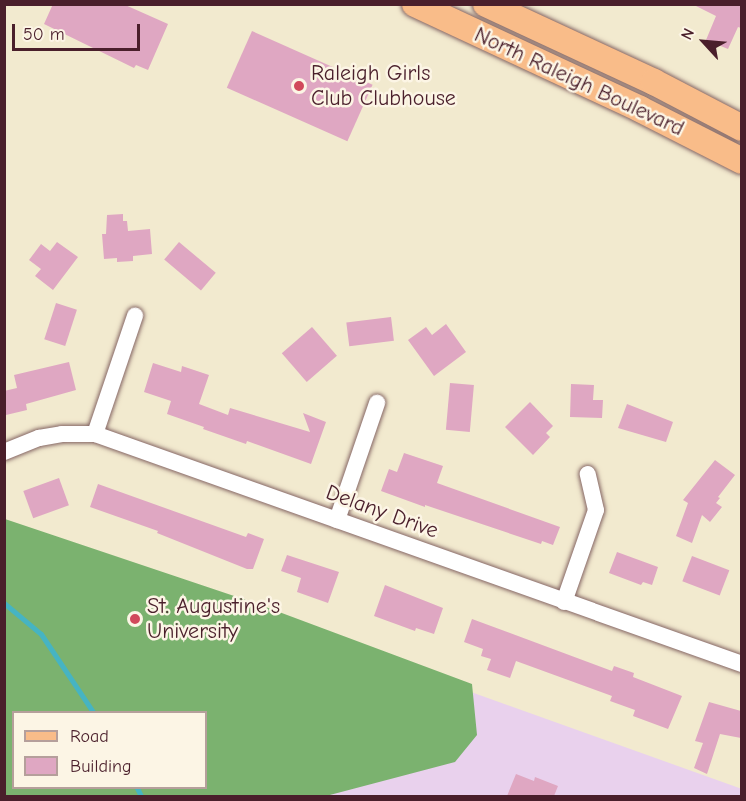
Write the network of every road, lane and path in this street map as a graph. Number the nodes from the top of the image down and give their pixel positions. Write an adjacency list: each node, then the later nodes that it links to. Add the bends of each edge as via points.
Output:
1 (415, 4): 4 (main road, North Raleigh Boulevard, via 640,108)
2 (486, 4): 3 (main road, North Raleigh Boulevard, via 654,82)
3 (741, 128)
4 (741, 161)
5 (135, 316): 7 (street)
6 (377, 403): 10 (street)
7 (95, 434): 8 (street, Delany Drive, via 39,438); 10 (street, Delany Drive)
8 (4, 452)
9 (588, 474): 11 (street, via 596,510)
10 (337, 520): 11 (street, Delany Drive)
11 (564, 602): 12 (street, Delany Drive)
12 (741, 664)

